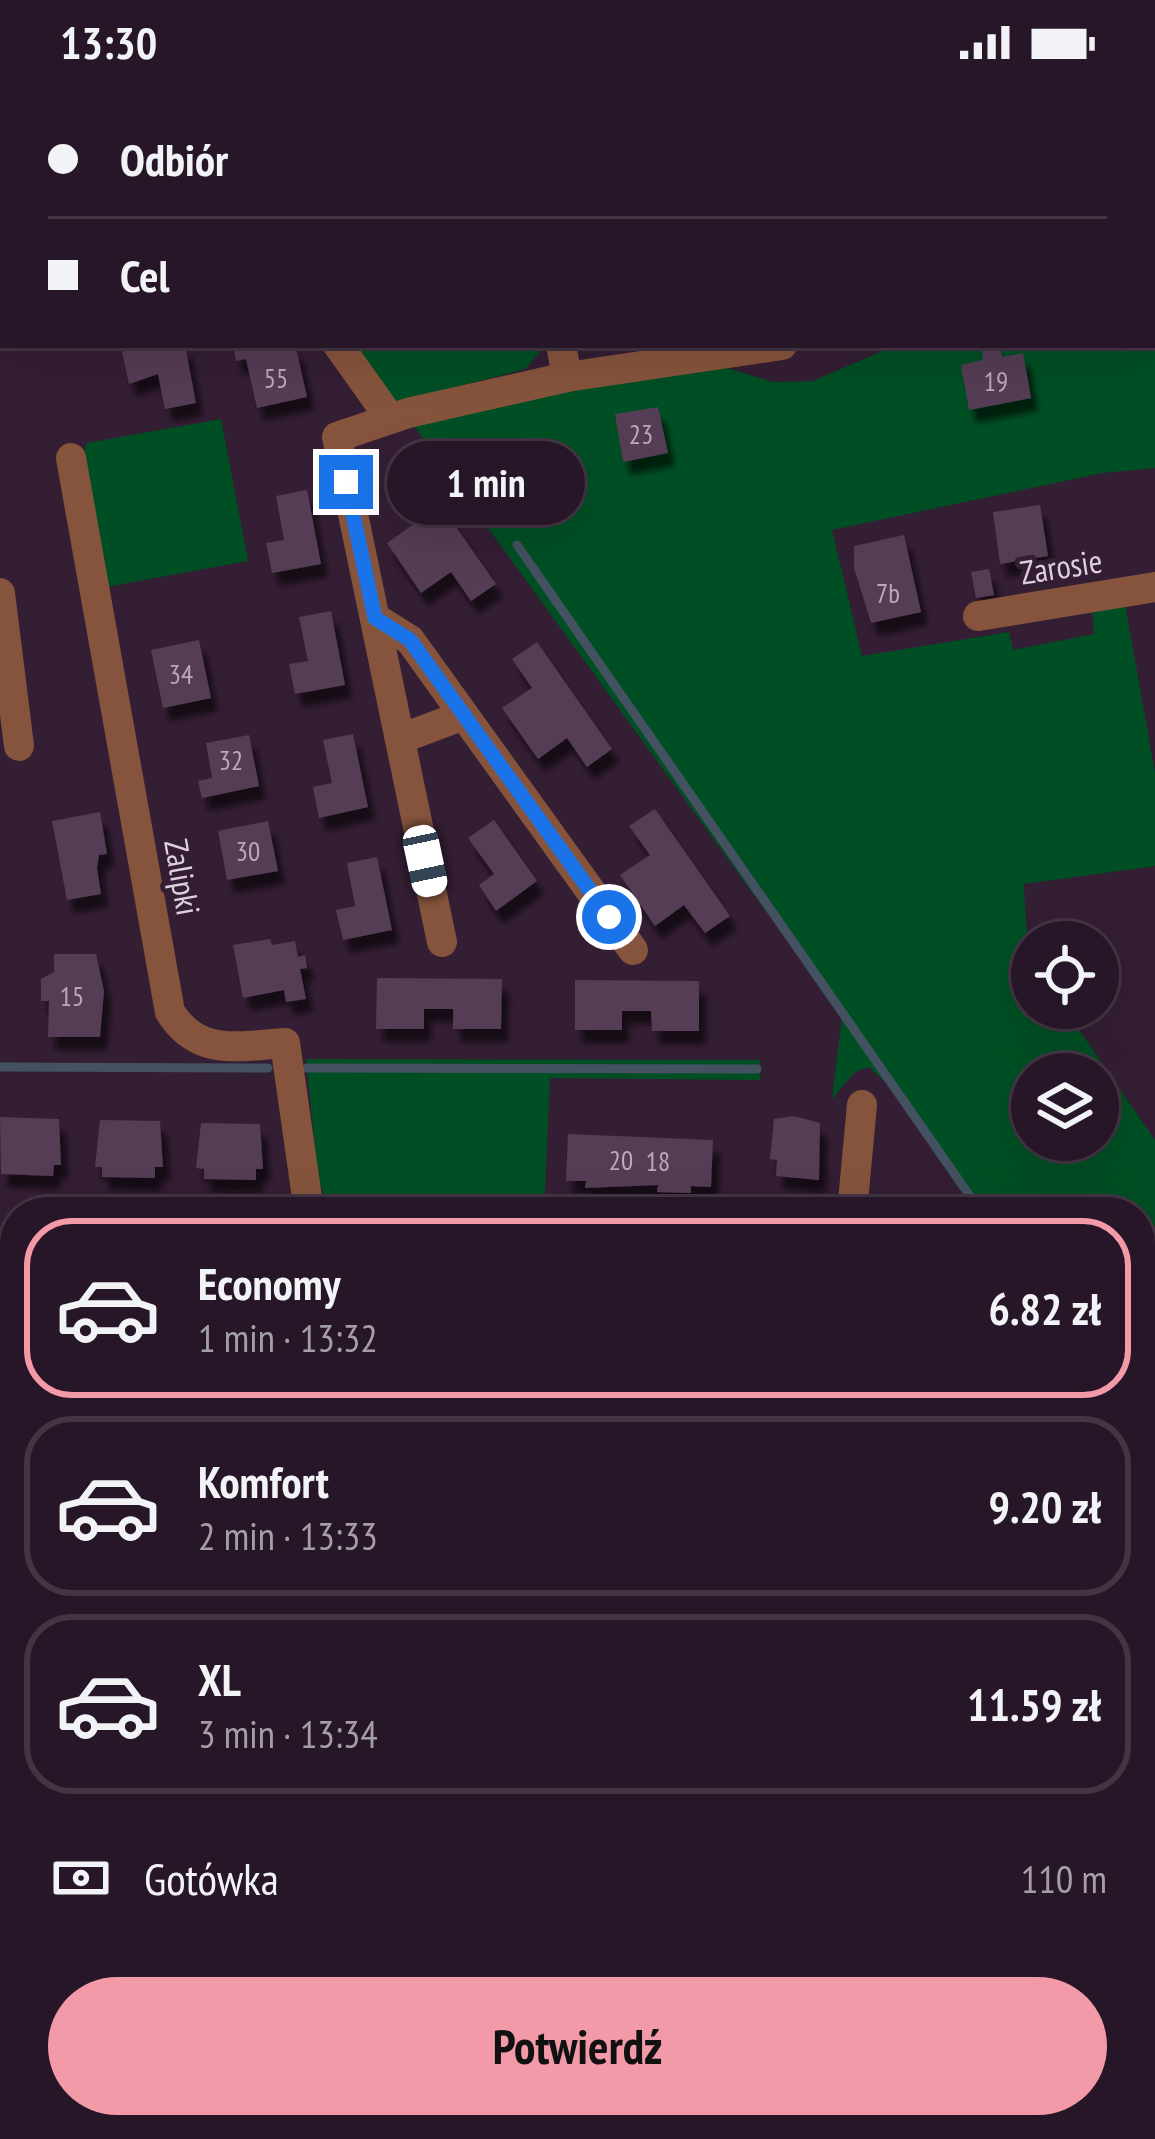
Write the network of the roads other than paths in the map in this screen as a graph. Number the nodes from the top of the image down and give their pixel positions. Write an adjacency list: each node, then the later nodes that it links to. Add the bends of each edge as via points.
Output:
1 (340, 348): 5 (street)
2 (562, 348): 4 (street)
3 (762, 348): 4 (street)
4 (567, 377): 5 (street)
5 (389, 418): 10 (street, via 337,437)
6 (71, 458): 17 (street, Zalipki, via 170,1012 182,1030 216,1048 285,1043)
7 (1155, 587): 9 (street, Zarosie)
8 (0, 593): 13 (street)
9 (978, 616)
10 (375, 618): 11 (street, via 410,640); 12 (street)
11 (464, 715): 12 (street); 15 (street)
12 (400, 739): 14 (street)
13 (19, 746)
14 (442, 942)
15 (633, 950)
16 (862, 1105): 18 (street)
17 (307, 1197)
18 (853, 1197)

